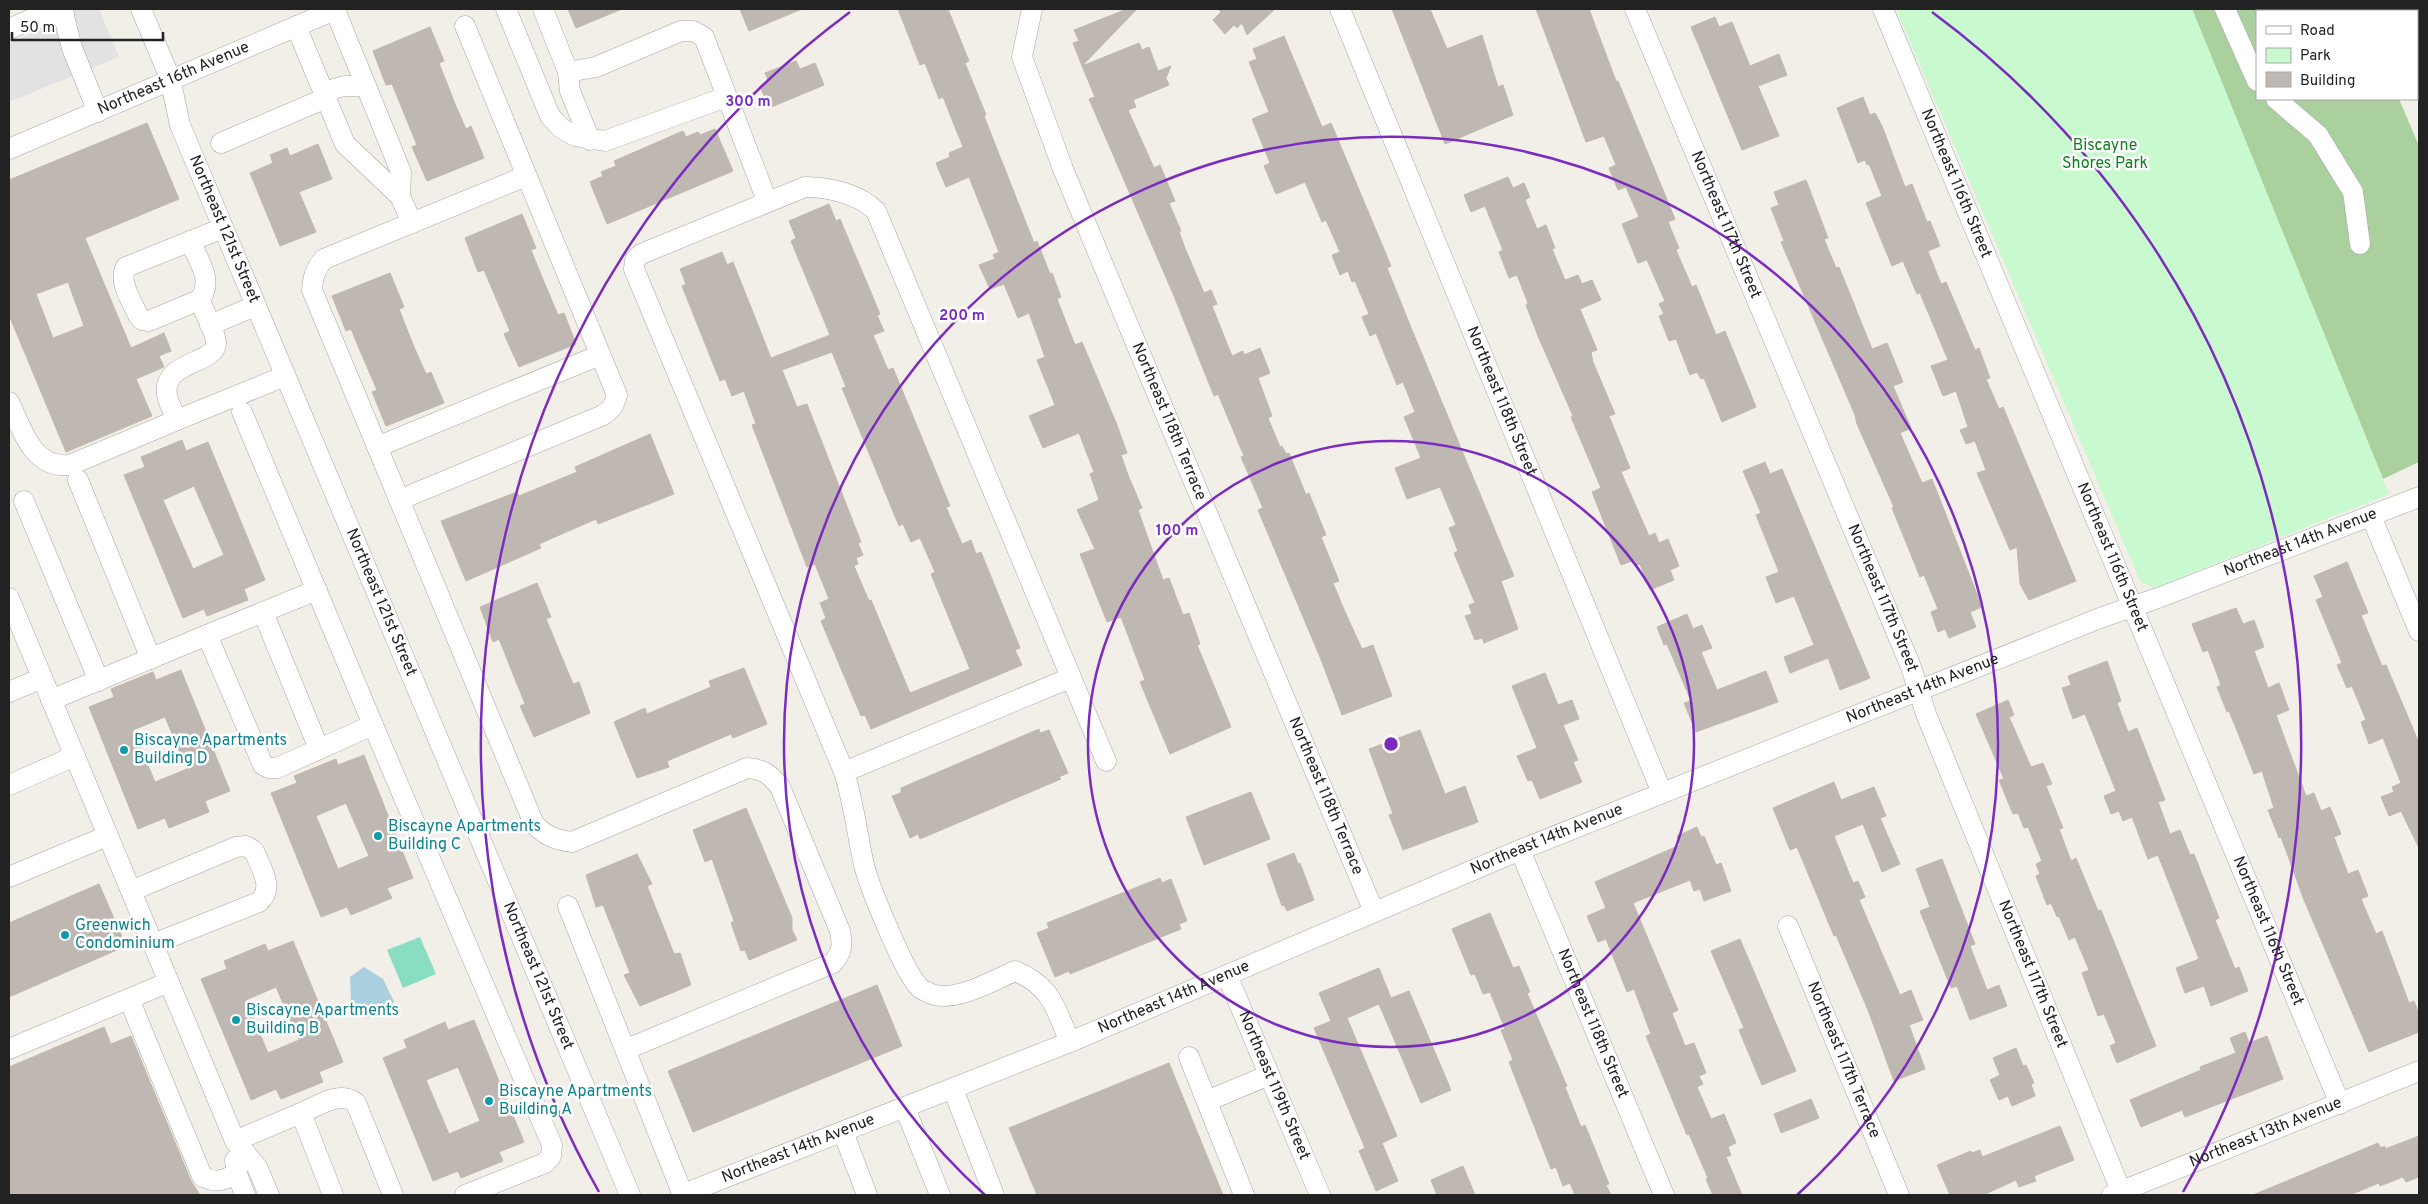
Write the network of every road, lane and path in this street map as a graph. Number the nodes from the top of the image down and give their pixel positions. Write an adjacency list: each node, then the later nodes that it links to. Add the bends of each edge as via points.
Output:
1 (141, 9): 17 (street, Northeast 121st Street)
2 (336, 9): 11 (street, Northeast 16th Avenue); 19 (street)
3 (506, 9): 15 (street)
4 (543, 9): 14 (street)
5 (1032, 9): 73 (street, Northeast 118th Terrace, via 1022,57 1062,169)
6 (1340, 9): 67 (street, Northeast 118th Street)
7 (1635, 9): 58 (street, Northeast 117th Street, via 1908,658)
8 (1883, 9): 50 (street, Northeast 116th Street)
9 (2225, 9): 18 (street)
10 (63, 11): 13 (street); 23 (street, via 72,48)
11 (296, 26): 17 (street, Northeast 16th Avenue); 21 (street)
12 (465, 26): 27 (street)
13 (9, 29)
14 (558, 47): 15 (street); 16 (street)
15 (527, 60): 24 (street, via 550,116 561,128)
16 (568, 72): 20 (street, via 599,66 681,31 693,31 704,37); 24 (street, via 570,91)
17 (170, 78): 23 (street, Northeast 16th Avenue); 31 (street, Northeast 121st Street, via 180,125)
18 (2256, 79)
19 (366, 86): 21 (street, via 344,86); 28 (street, via 401,172)
20 (726, 97): 24 (street, via 605,141); 29 (street)
21 (326, 98): 25 (street); 28 (street, via 349,151 377,172)
22 (2277, 100): 33 (street, via 2318,136 2353,192)
23 (98, 112): 26 (street, Northeast 16th Avenue)
24 (590, 140)
25 (221, 143)
26 (9, 149)
27 (526, 176): 30 (street); 37 (street)
28 (400, 196): 30 (street)
29 (767, 201): 56 (street, via 805,187 822,187 862,201 876,211); 65 (street, via 641,254 635,260 634,269)
30 (412, 224): 42 (street, via 324,259 313,277 312,290)
31 (223, 228): 32 (street); 35 (street, Northeast 121st Street)
32 (190, 241): 34 (street, via 208,283 206,293); 34 (street, via 126,267 123,279 142,320 149,321)
33 (2360, 244)
34 (199, 300): 36 (street)
35 (256, 306): 36 (street); 38 (street, Northeast 121st Street)
36 (210, 325): 41 (street, via 217,342 215,350 186,364 168,384 167,394)
37 (600, 355): 42 (street); 45 (street, via 617,396 609,412)
38 (285, 376): 41 (street); 99 (street, Northeast 121st Street)
39 (9, 402): 41 (street, via 32,449 43,461 56,466 70,465)
40 (242, 412): 48 (street)
41 (177, 420)
42 (377, 447): 45 (street)
43 (78, 480): 54 (street)
44 (2419, 497): 47 (street, Northeast 14th Avenue)
45 (399, 500): 81 (street, via 534,824 545,836 572,842 747,768 761,769 772,777 788,805 840,931 840,954 833,963)
46 (24, 501): 57 (street)
47 (2371, 516): 50 (street, Northeast 14th Avenue); 52 (street)
48 (317, 590): 51 (street); 61 (street)
49 (9, 598): 55 (street)
50 (2133, 607): 58 (street, Northeast 14th Avenue); 87 (street, Northeast 116th Street)
51 (264, 612): 53 (street); 62 (street)
52 (2419, 631)
53 (208, 635): 54 (street); 62 (street, via 263,765 277,768)
54 (151, 659): 57 (street)
55 (42, 678): 59 (street); 60 (street)
56 (1070, 678): 64 (street); 65 (street)
57 (99, 681): 60 (street)
58 (1918, 691): 67 (street, Northeast 14th Avenue); 93 (street, Northeast 117th Street)
59 (9, 692)
60 (51, 700): 63 (street)
61 (373, 725): 62 (street); 98 (street, via 552,1145 551,1156 545,1163)
62 (319, 749)
63 (74, 756): 66 (street); 68 (street)
64 (1106, 761)
65 (844, 772): 79 (street, via 864,867 906,970 919,987 935,995 959,994 1015,971 1042,986 1052,1000)
66 (9, 785)
67 (1662, 793): 69 (street, Northeast 14th Avenue)
68 (107, 836): 70 (street); 71 (street)
69 (1520, 850): 73 (street, Northeast 14th Avenue); 106 (street, Northeast 118th Street)
70 (9, 877)
71 (130, 891): 75 (street); 75 (street, via 236,847 246,846 254,850 268,887 266,896 259,902)
72 (568, 906): 81 (street)
73 (1374, 912): 76 (street, Northeast 14th Avenue)
74 (1788, 926): 107 (street, Northeast 117th Terrace)
75 (153, 944): 77 (street)
76 (1227, 975): 79 (street, Northeast 14th Avenue); 84 (street, Northeast 119th Street)
77 (169, 982): 78 (street); 91 (street)
78 (129, 998): 80 (street); 92 (street, via 202,1176 210,1181 220,1181)
79 (1070, 1042): 85 (street, Northeast 14th Avenue)
80 (9, 1048)
81 (627, 1049): 100 (street)
82 (1189, 1057): 86 (street)
83 (2419, 1071): 87 (street, Northeast 13th Avenue)
84 (1269, 1075): 86 (street); 105 (street, Northeast 119th Street)
85 (953, 1089): 88 (street, Northeast 14th Avenue); 103 (street)
86 (1207, 1101): 104 (street)
87 (2340, 1104): 93 (street, Northeast 13th Avenue)
88 (905, 1108): 90 (street, Northeast 14th Avenue); 102 (street)
89 (301, 1113): 91 (street); 96 (street); 97 (street, via 340,1096 356,1103)
90 (842, 1132): 100 (street, Northeast 14th Avenue); 101 (street)
91 (235, 1141): 92 (street); 95 (street, via 258,1167)
92 (236, 1174): 94 (street)
93 (2117, 1193)
94 (245, 1195)
95 (270, 1195)
96 (333, 1195)
97 (393, 1195)
98 (465, 1195)
99 (630, 1195)
100 (682, 1195)
101 (866, 1195)
102 (940, 1195)
103 (994, 1195)
104 (1244, 1195)
105 (1320, 1195)
106 (1664, 1195)
107 (1900, 1195)

